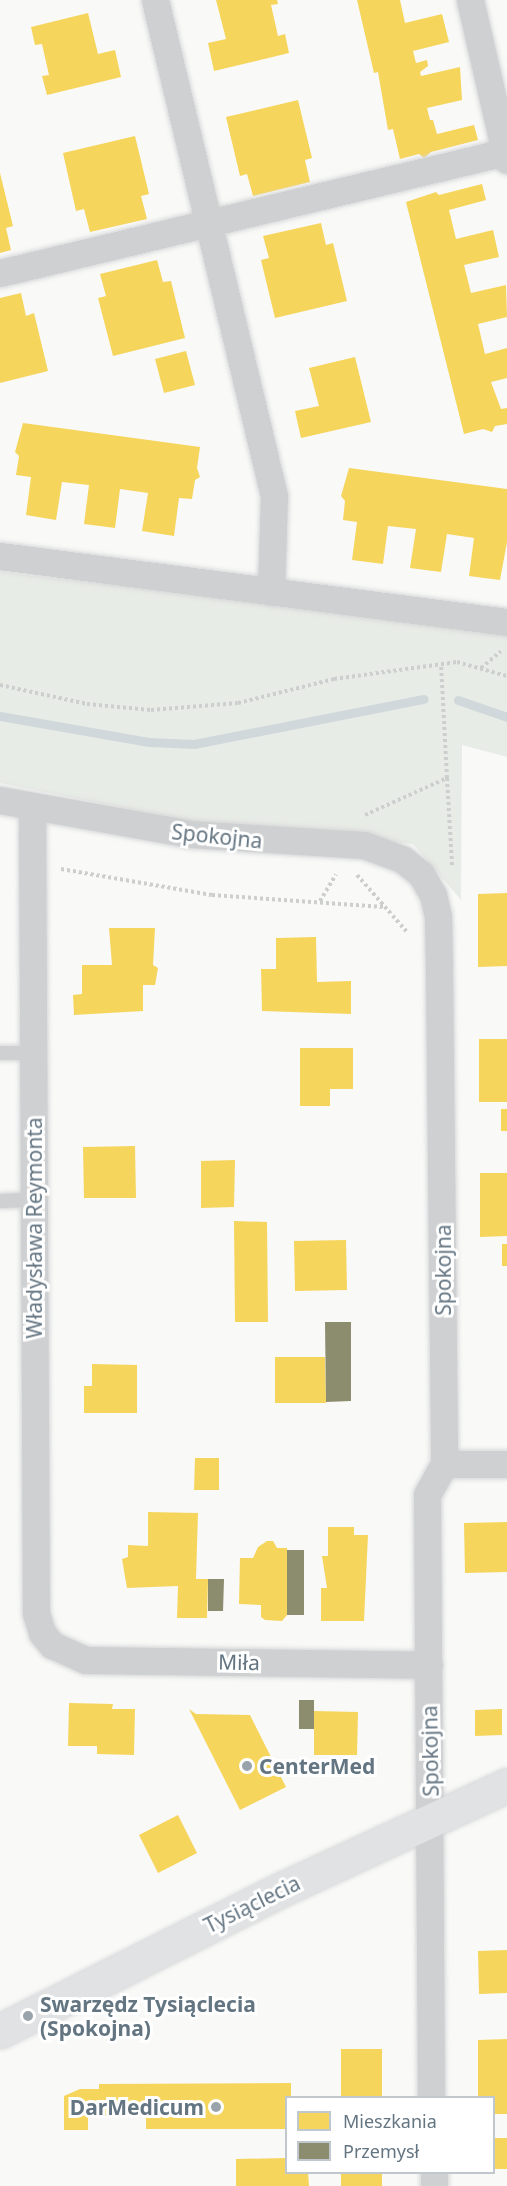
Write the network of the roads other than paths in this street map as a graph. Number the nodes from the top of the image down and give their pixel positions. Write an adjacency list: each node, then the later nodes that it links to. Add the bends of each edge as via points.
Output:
1 (155, 0): 4 (street)
2 (470, 0): 3 (street)
3 (506, 156): 4 (street)
4 (208, 223): 5 (street); 7 (street, via 274,496)
5 (0, 273)
6 (0, 556): 7 (street)
7 (271, 592): 8 (street)
8 (507, 622)
9 (0, 800): 10 (street, Spokojna)
10 (32, 806): 12 (street, Władysława Reymonta); 15 (street, Spokojna, via 190,834 345,852 386,850 421,874 438,916)
11 (0, 1053): 12 (lane)
12 (33, 1053): 13 (street, Władysława Reymonta)
13 (34, 1200): 14 (lane); 17 (street, Władysława Reymonta, via 36,1613)
14 (0, 1201)
15 (444, 1464): 16 (street); 18 (street, Spokojna, via 427,1495)
16 (507, 1464)
17 (52, 1645): 18 (street, Miła, via 86,1660)
18 (429, 1665): 20 (street, Spokojna)
19 (507, 1785): 20 (street, Tysiąclecia)
20 (430, 1820): 21 (street, Tysiąclecia, via 134,1961); 22 (street, Spokojna)
21 (0, 2031)
22 (431, 2096)

